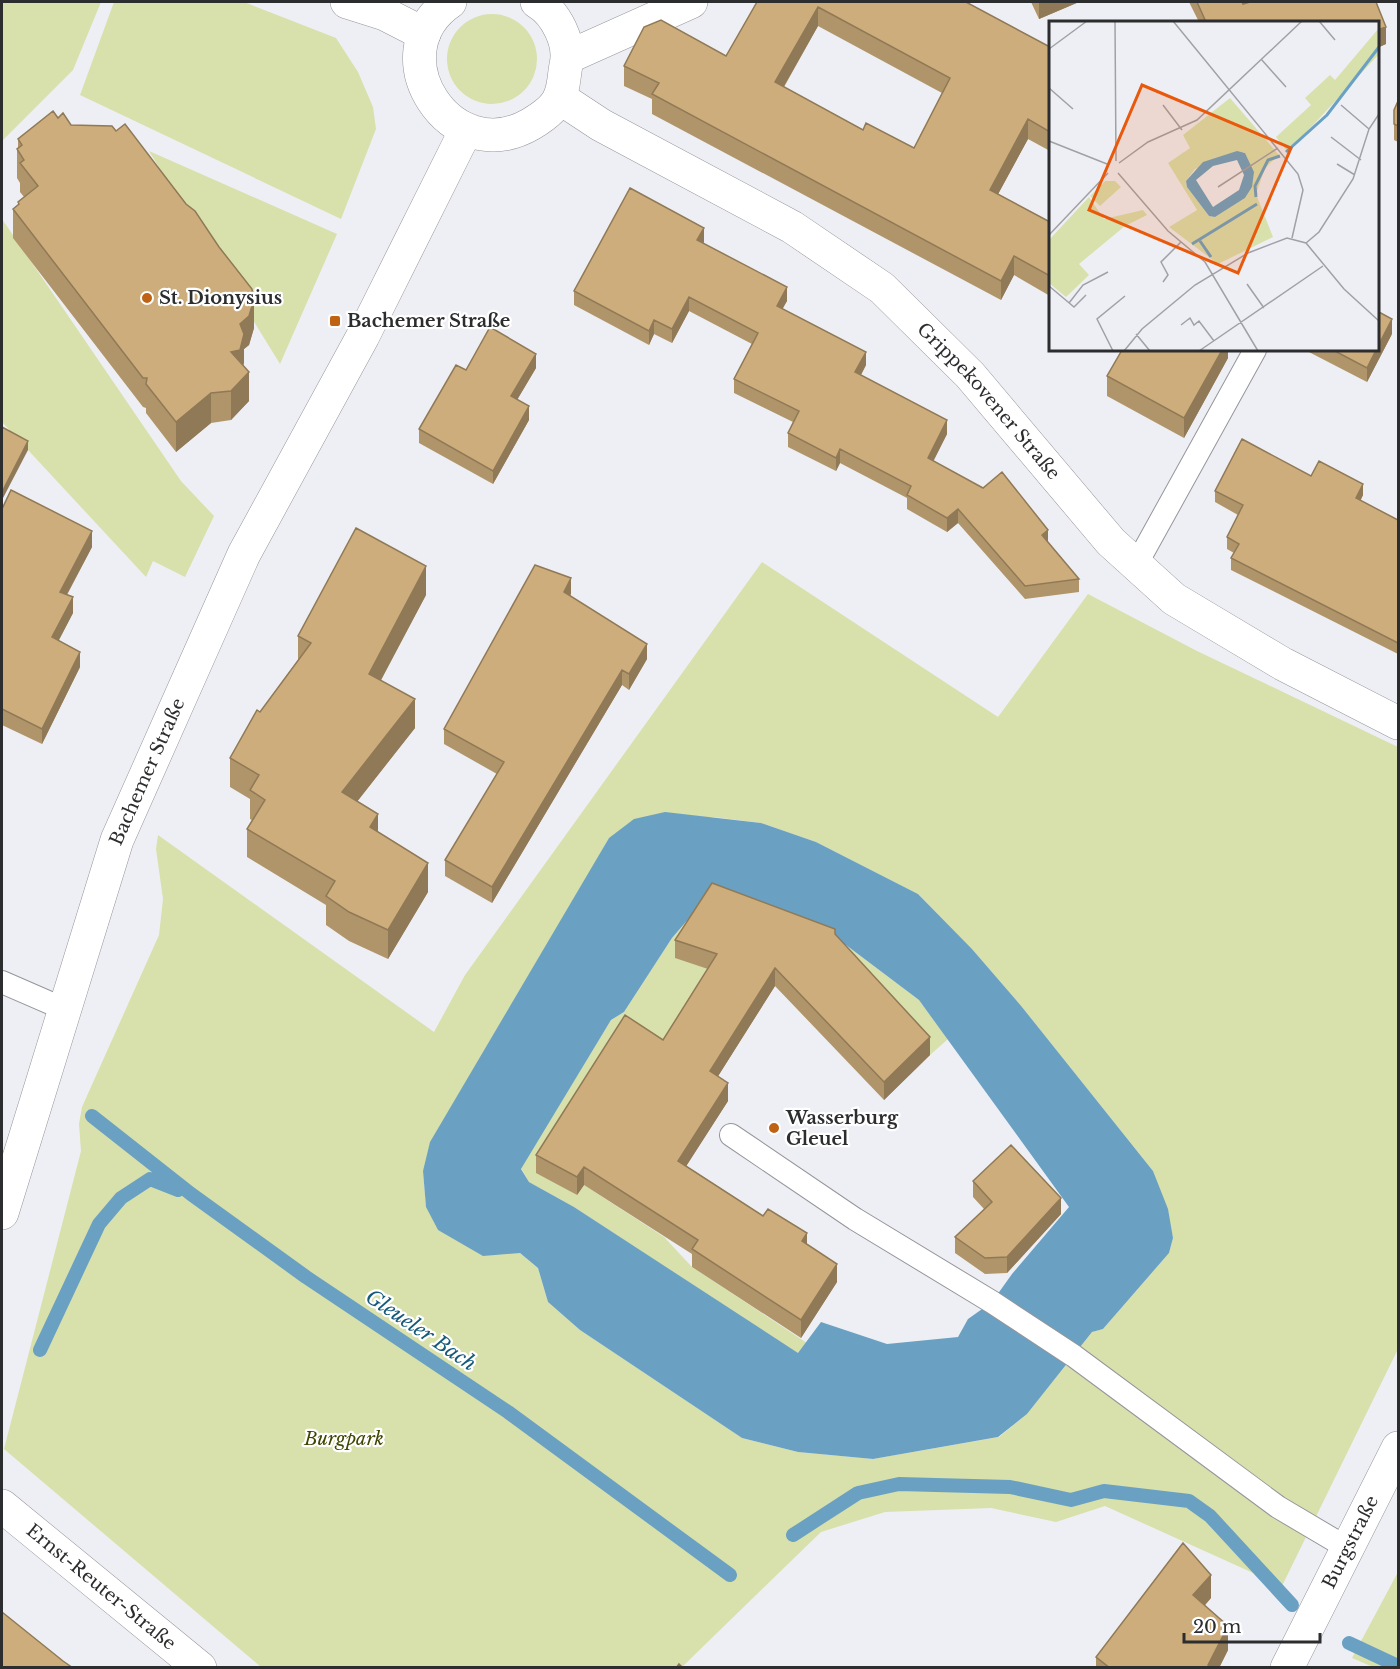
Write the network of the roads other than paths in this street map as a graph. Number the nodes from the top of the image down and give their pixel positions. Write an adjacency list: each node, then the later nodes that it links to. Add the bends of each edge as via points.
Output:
1 (346, 2): 5 (street, via 385,14)
2 (450, 2): 5 (street, via 441,8)
3 (537, 2): 6 (street, via 562,32)
4 (691, 2): 6 (street)
5 (424, 34): 8 (street, via 418,59 428,96 444,117)
6 (568, 57): 7 (street)
7 (560, 98): 8 (street, via 542,117 520,131 484,135); 10 (street, Grippekovener Straße, via 601,125 792,227 882,288 970,375 1111,542)
8 (466, 130): 13 (street, Bachemer Straße, via 363,336 244,554 117,840)
9 (1254, 351): 10 (lane)
10 (1136, 565): 11 (street, Grippekovener Straße, via 1184,605 1283,664)
11 (1398, 723)
12 (2, 982): 13 (lane)
13 (64, 1010): 15 (street, Bachemer Straße)
14 (731, 1135): 18 (lane, via 855,1219 1074,1356 1278,1507)
15 (2, 1213)
16 (1398, 1448): 18 (street, Burgstraße)
17 (2, 1506): 19 (street, Ernst-Reuter-Straße)
18 (1349, 1550): 20 (street, Burgstraße)
19 (200, 1668)
20 (1287, 1668)

